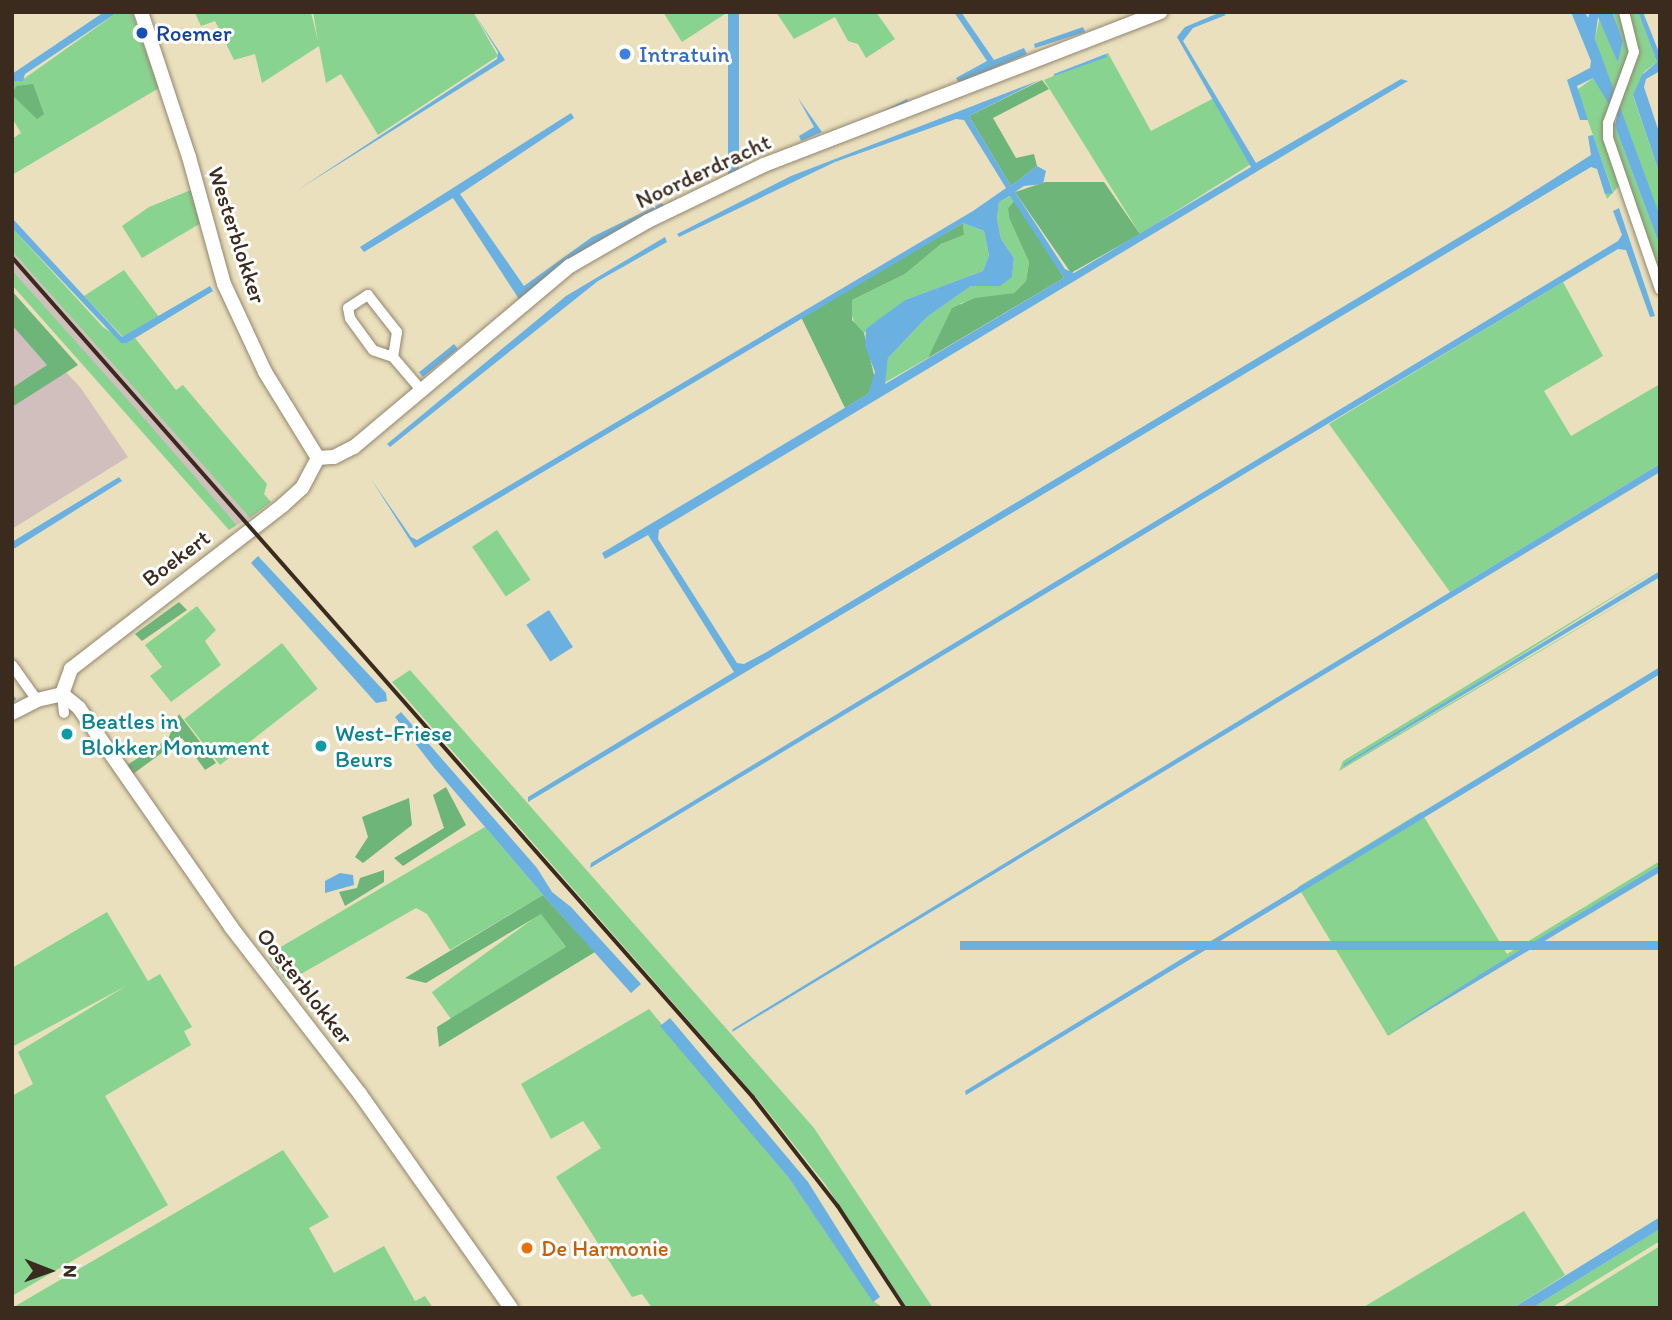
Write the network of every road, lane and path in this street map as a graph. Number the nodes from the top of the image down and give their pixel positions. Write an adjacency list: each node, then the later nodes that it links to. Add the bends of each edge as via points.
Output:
1 (141, 12): 7 (street, Westerblokker, via 189,157 224,284 265,372)
2 (1160, 12): 6 (street, Noorderdracht, via 764,165 648,221 570,267)
3 (1624, 12): 4 (street, via 1634,52 1611,113 1609,148)
4 (1660, 289)
5 (393, 357): 5 (street, via 397,332 368,295 348,308 350,318 373,350); 6 (street)
6 (422, 391): 7 (street, Noorderdracht, via 354,447 334,457)
7 (318, 458): 9 (street, Boekert, via 302,488 283,505 71,669)
8 (12, 665): 10 (street)
9 (62, 694): 10 (street); 12 (street); 13 (street, Oosterblokker, via 79,708 231,927 360,1094)
10 (37, 700): 11 (street)
11 (12, 713)
12 (64, 713)
13 (511, 1308)

